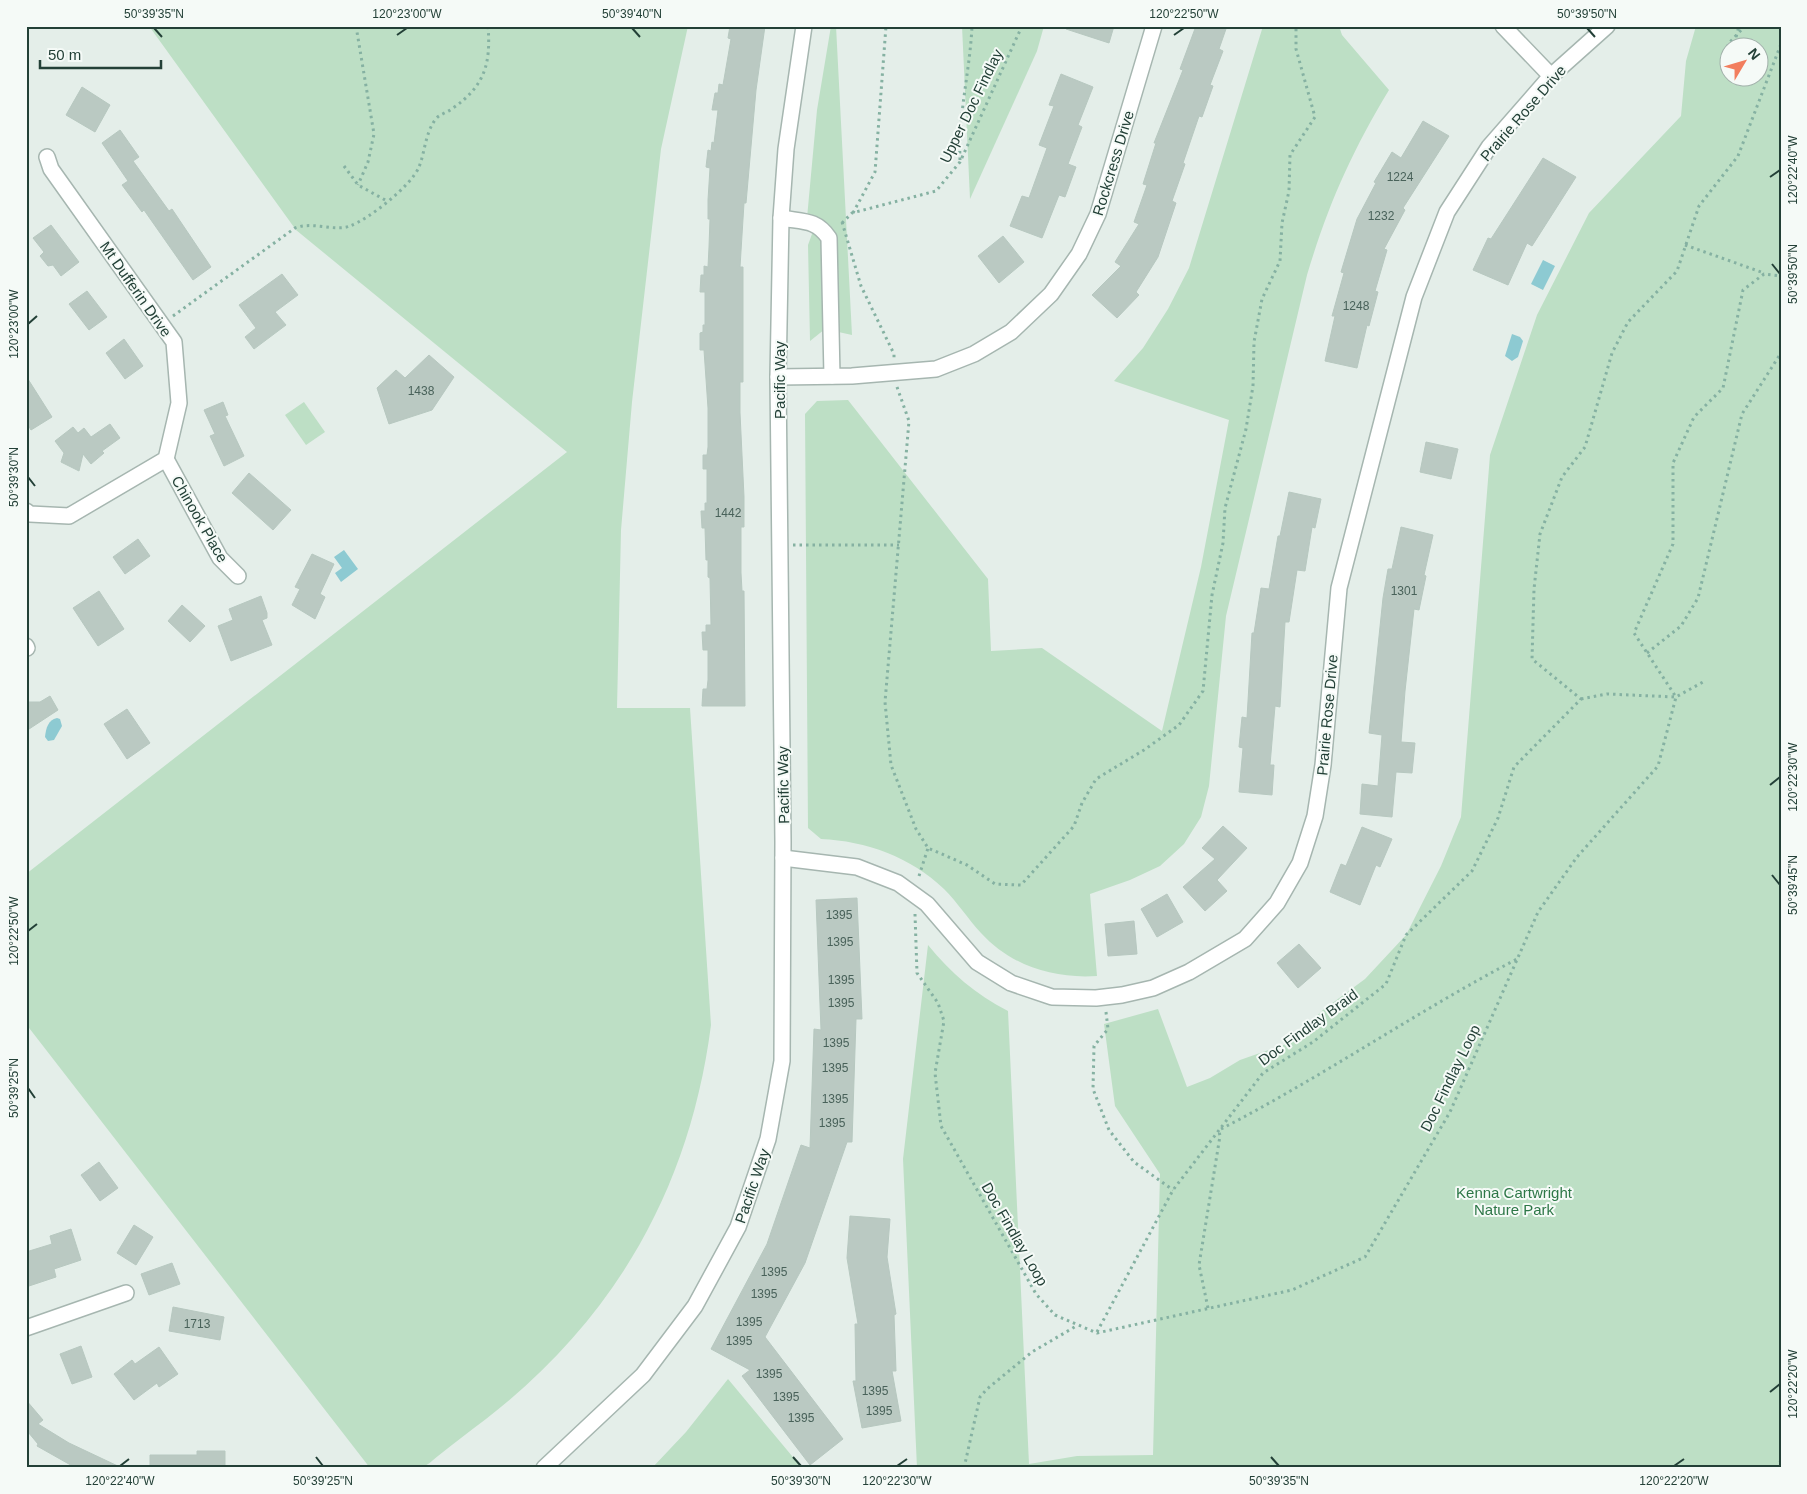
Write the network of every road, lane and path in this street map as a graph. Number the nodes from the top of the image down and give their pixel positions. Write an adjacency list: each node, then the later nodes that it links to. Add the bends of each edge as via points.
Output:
1 (356, 26): 19 (path, via 374,134 368,162)
2 (488, 26): 20 (path, via 487,71 454,108 438,116 432,125 419,168)
3 (804, 26): 22 (street, Pacific Way, via 786,150)
4 (886, 26): 21 (path, via 875,172)
5 (972, 26): 17 (path, via 959,133)
6 (1022, 26): 17 (path, Upper Doc Findlay)
7 (1154, 26): 30 (street, Rockcress Drive, via 1098,214 1079,254 1051,294 1011,332 974,354 936,369)
8 (1296, 26): 42 (path, via 1296,49 1315,117 1290,155 1280,261 1262,299 1254,342 1253,386 1246,429 1225,508 1223,543 1212,595 1203,691 1179,724 1096,779 1082,803 1074,826 1021,885 995,884 967,865)
9 (1502, 26): 15 (street)
10 (1607, 26): 15 (street, Prairie Rose Drive)
11 (1739, 26): 13 (path)
12 (1745, 26): 13 (path)
13 (1736, 37)
14 (1781, 44): 25 (path, via 1738,156 1699,206)
15 (1552, 76): 43 (street, Prairie Rose Drive, via 1490,148 1447,212 1414,297 1339,588 1323,765 1315,816 1300,862 1277,903 1245,939 1153,988 1096,998 1052,997 1012,983 977,962 927,904 898,882 857,867)
16 (48, 157): 33 (street, Mt Dufferin Drive, via 51,169 174,342 179,403)
17 (960, 162): 21 (path, Upper Doc Findlay, via 936,191)
18 (344, 166): 19 (path)
19 (358, 185): 20 (path)
20 (387, 201): 28 (path, via 351,226 321,228 303,224 295,228)
21 (852, 213): 23 (path, Upper Doc Findlay)
22 (781, 218): 24 (street, via 815,224); 32 (street, Pacific Way)
23 (842, 222): 24 (path, Upper Doc Findlay); 30 (path, via 861,286 894,354)
24 (829, 238): 31 (street)
25 (1685, 245): 26 (path); 41 (path, via 1676,271 1628,322 1612,353 1585,447 1562,477 1540,534 1532,659)
26 (1764, 274): 27 (path); 38 (path, via 1743,290 1723,388 1694,416 1673,463 1673,544 1634,632)
27 (1781, 276)
28 (171, 317)
29 (1781, 353): 38 (path, via 1742,414 1698,598 1681,626)
30 (893, 373): 31 (street, Rockcress Drive); 36 (path, via 908,421)
31 (832, 376): 32 (street, Rockcress Drive)
32 (778, 377): 35 (street, Pacific Way)
33 (166, 459): 34 (street, via 69,516); 37 (street, Chinook Place, via 220,558)
34 (27, 517)
35 (780, 545): 36 (path); 43 (street, Pacific Way)
36 (899, 545): 42 (path, via 885,702 888,740 891,765 916,829)
37 (238, 576)
38 (1647, 653): 40 (path)
39 (1703, 682): 40 (path)
40 (1676, 697): 41 (path, via 1607,694); 46 (path, Doc Findlay Loop, via 1658,766 1577,857 1538,912)
41 (1581, 699): 48 (path, Doc Findlay Braid, via 1514,767 1498,818 1472,871 1406,935 1386,984 1313,1042 1263,1073)
42 (928, 848): 44 (path)
43 (784, 858): 56 (street, Pacific Way, via 782,1061 768,1139 738,1227 695,1306 643,1375)
44 (919, 876)
45 (915, 912): 52 (path, Doc Findlay Loop, via 918,973 938,1003 944,1020 935,1073 941,1126 1036,1294 1055,1315)
46 (1518, 959): 48 (path, via 1458,990 1272,1103); 51 (path, Doc Findlay Loop, via 1450,1112 1366,1256 1292,1290)
47 (1106, 1012): 49 (path, via 1108,1029 1094,1046 1093,1089 1109,1130 1134,1162)
48 (1219, 1130): 49 (path, Doc Findlay Braid); 51 (path, via 1199,1265)
49 (1173, 1190): 54 (path, Doc Findlay Braid)
50 (126, 1292): 53 (street)
51 (1208, 1308): 54 (path, Doc Findlay Loop)
52 (1078, 1325): 54 (path, Doc Findlay Loop); 57 (path, via 1032,1352 986,1389 980,1397)
53 (26, 1328)
54 (1097, 1333)
55 (1781, 1460): 58 (path)
56 (544, 1468)
57 (964, 1468)
58 (1776, 1468)

